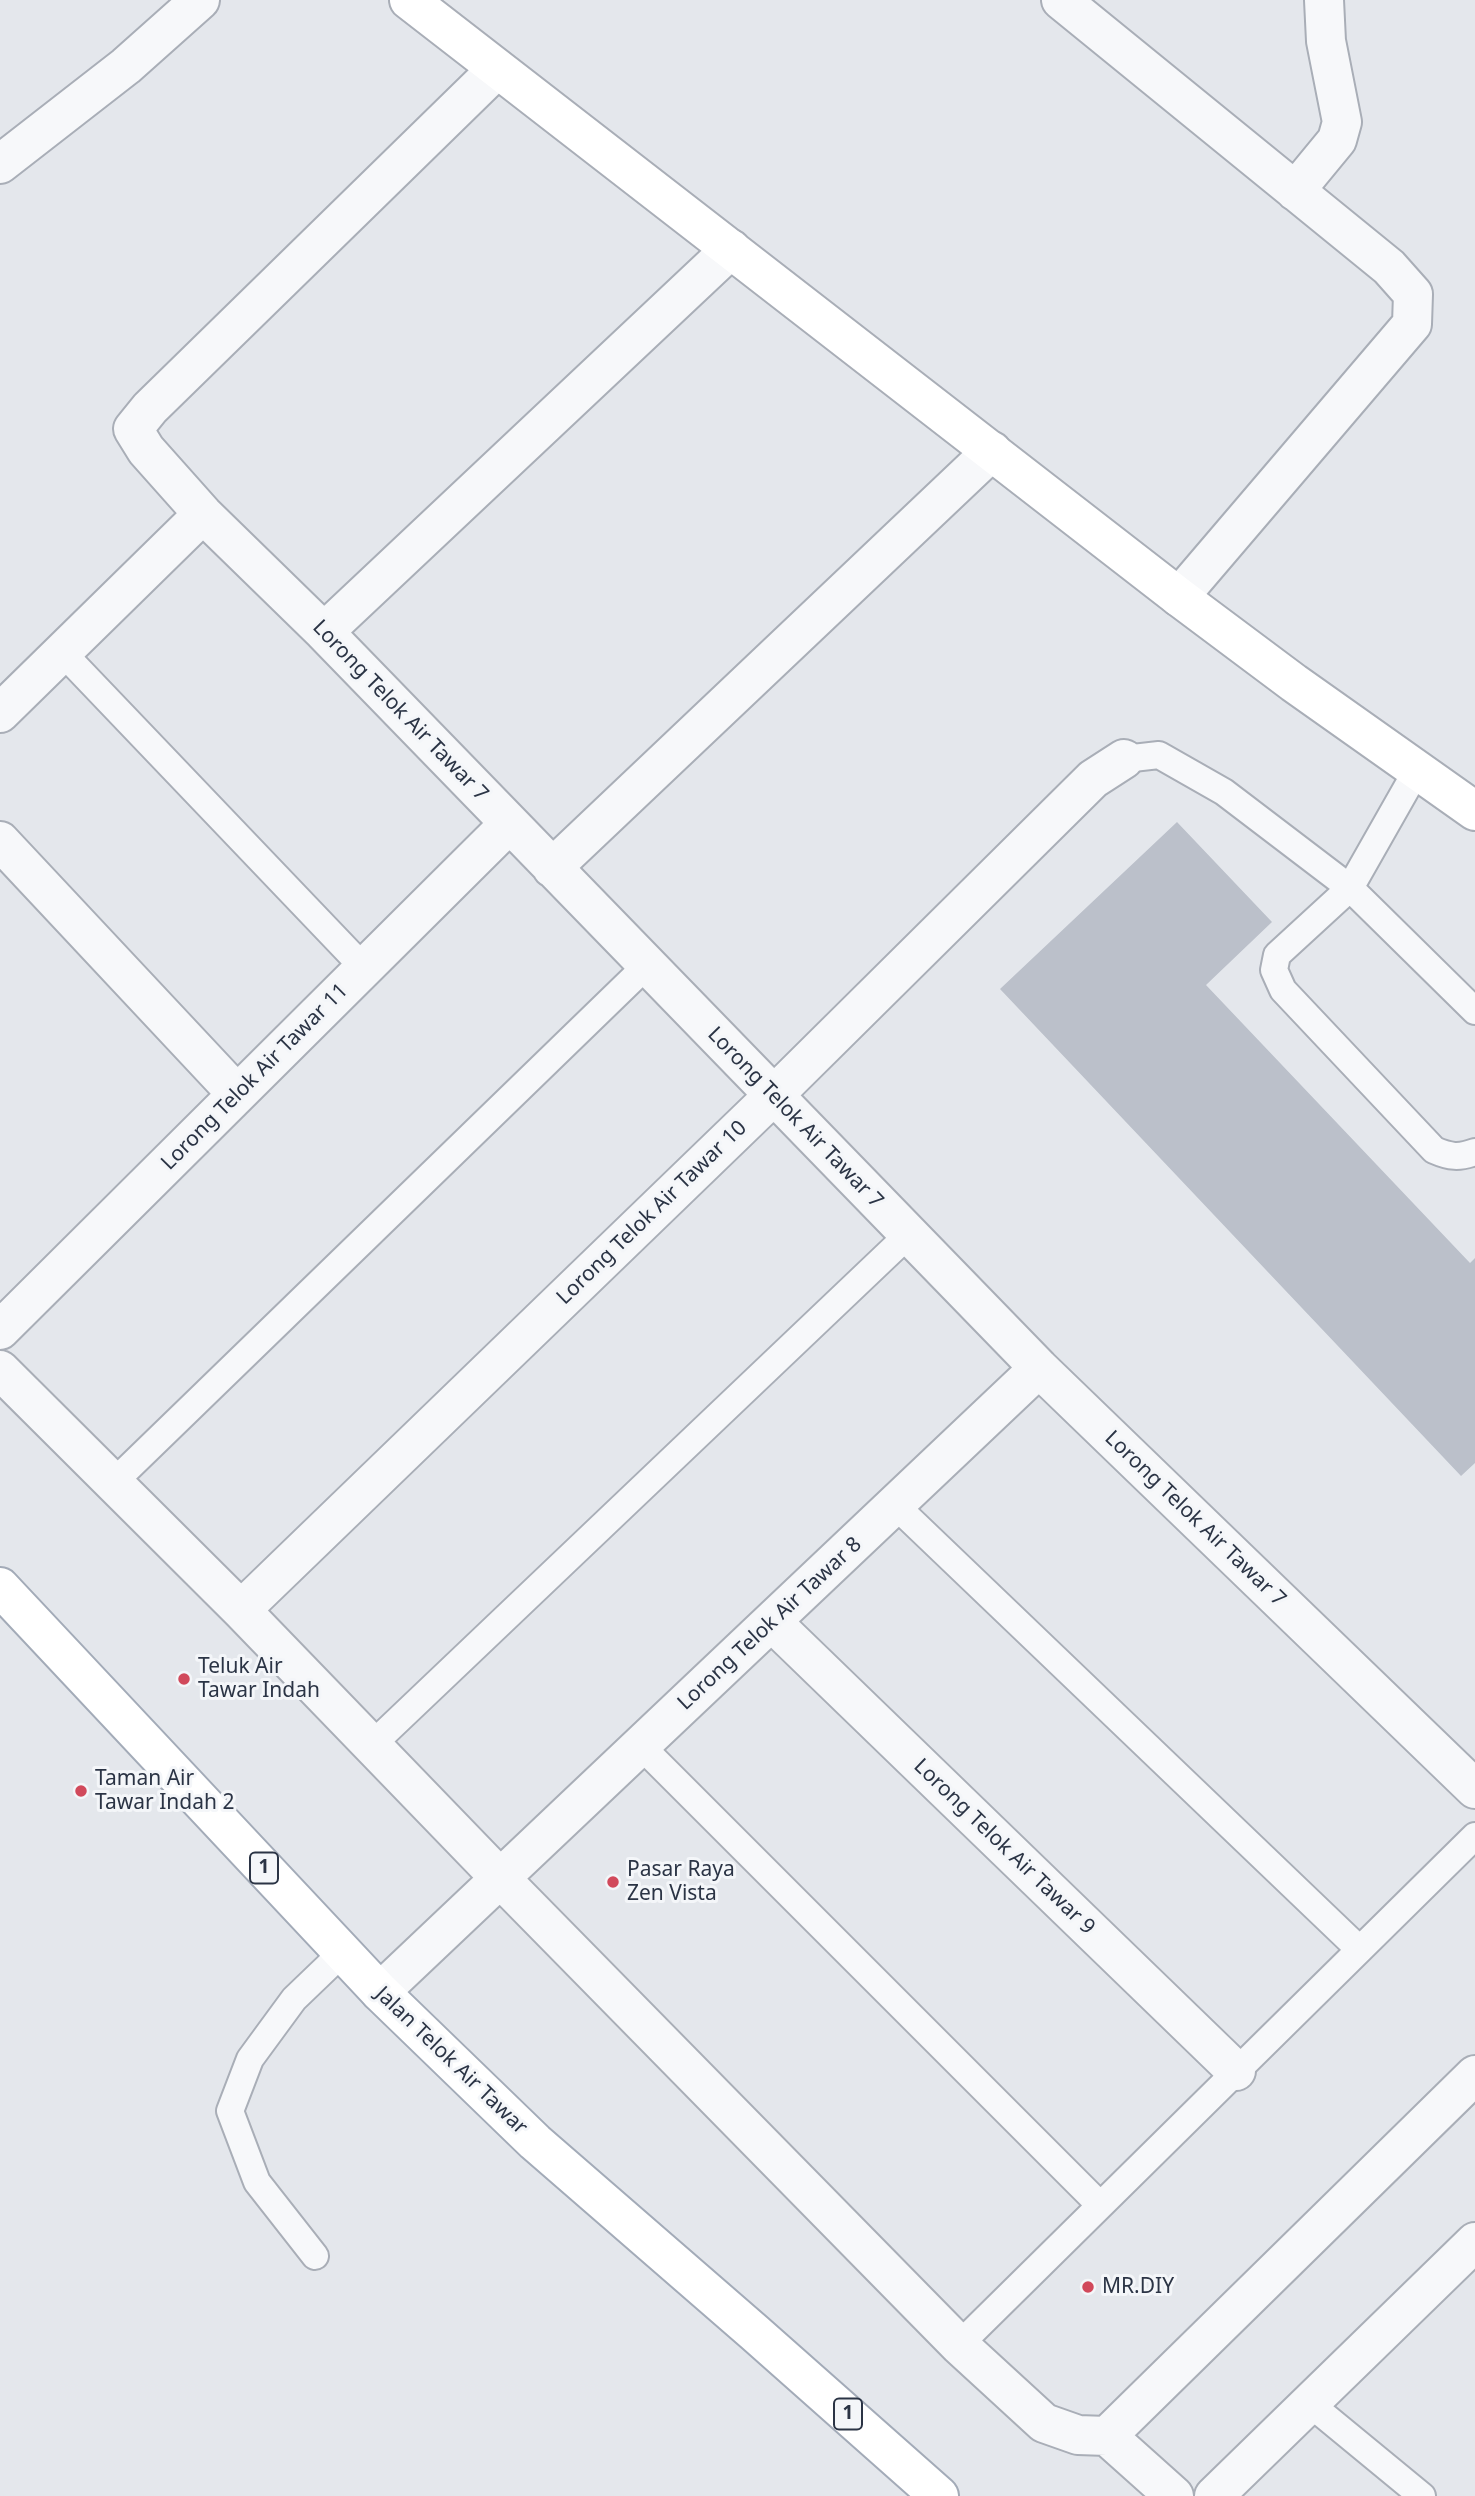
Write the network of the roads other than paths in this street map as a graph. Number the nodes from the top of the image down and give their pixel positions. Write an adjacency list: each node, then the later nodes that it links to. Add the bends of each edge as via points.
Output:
1 (200, 0): 6 (street, via 127,66)
2 (409, 0): 5 (main road)
3 (1061, 0): 7 (street)
4 (1324, 0): 7 (street, via 1326,41 1342,122 1338,140)
5 (497, 69): 8 (main road); 10 (street, Lorong Telok Air Tawar 7, via 133,429)
6 (0, 164)
7 (1295, 191): 11 (street, via 1389,267 1413,295 1412,324)
8 (731, 249): 9 (main road); 12 (street)
9 (992, 451): 11 (main road); 20 (street)
10 (202, 514): 12 (street, Lorong Telok Air Tawar 7); 13 (street)
11 (1179, 597): 16 (main road)
12 (324, 632): 18 (street, Lorong Telok Air Tawar 7)
13 (63, 653): 14 (street); 23 (lane)
14 (0, 713)
15 (1124, 759): 21 (lane, via 1159,755 1193,773); 26 (street, Lorong Telok Air Tawar 10, via 1093,779)
16 (1416, 770): 17 (main road); 21 (lane)
17 (1475, 811)
18 (509, 824): 20 (street, Lorong Telok Air Tawar 7); 23 (street, Lorong Telok Air Tawar 11)
19 (0, 841): 25 (street)
20 (552, 868): 22 (street, Lorong Telok Air Tawar 7)
21 (1350, 888): 24 (lane); 27 (lane, via 1277,955 1274,970 1283,990 1434,1150 1460,1157)
22 (647, 965): 26 (street, Lorong Telok Air Tawar 7); 32 (lane)
23 (364, 968): 25 (street, Lorong Telok Air Tawar 11)
24 (1475, 1011)
25 (237, 1094): 29 (street, Lorong Telok Air Tawar 11)
26 (774, 1096): 28 (street, Lorong Telok Air Tawar 7); 35 (street, Lorong Telok Air Tawar 10)
27 (1475, 1152)
28 (909, 1234): 30 (street, Lorong Telok Air Tawar 7); 37 (lane)
29 (0, 1330)
30 (1039, 1368): 33 (street, Lorong Telok Air Tawar 8); 39 (street, Lorong Telok Air Tawar 7)
31 (0, 1370): 32 (street)
32 (113, 1483): 35 (street)
33 (895, 1505): 36 (street, Lorong Telok Air Tawar 8); 42 (lane)
34 (0, 1587): 43 (main road, Jalan Telok Air Tawar / 1)
35 (242, 1610): 37 (street)
36 (772, 1622): 38 (street, Lorong Telok Air Tawar 8); 45 (street, Lorong Telok Air Tawar 9)
37 (373, 1744): 41 (street)
38 (641, 1746): 41 (street, Lorong Telok Air Tawar 8); 47 (lane)
39 (1475, 1789)
40 (1475, 1836): 42 (lane)
41 (501, 1879): 44 (street, Lorong Telok Air Tawar 8); 50 (street)
42 (1359, 1949): 45 (lane)
43 (343, 1952): 44 (main road, Jalan Telok Air Tawar / 1); 48 (lane, via 294,1999 250,2059 230,2111 257,2182)
44 (380, 1992): 53 (main road, Jalan Telok Air Tawar / 1, via 535,2142)
45 (1236, 2071): 47 (lane)
46 (1475, 2075): 52 (street)
47 (1100, 2205): 50 (lane)
48 (315, 2256)
49 (1469, 2260): 51 (street)
50 (959, 2345): 52 (street, via 1044,2423 1078,2435)
51 (1309, 2403): 55 (street); 56 (lane)
52 (1107, 2436): 54 (street)
53 (939, 2496)
54 (1174, 2496)
55 (1214, 2496)
56 (1422, 2496)

